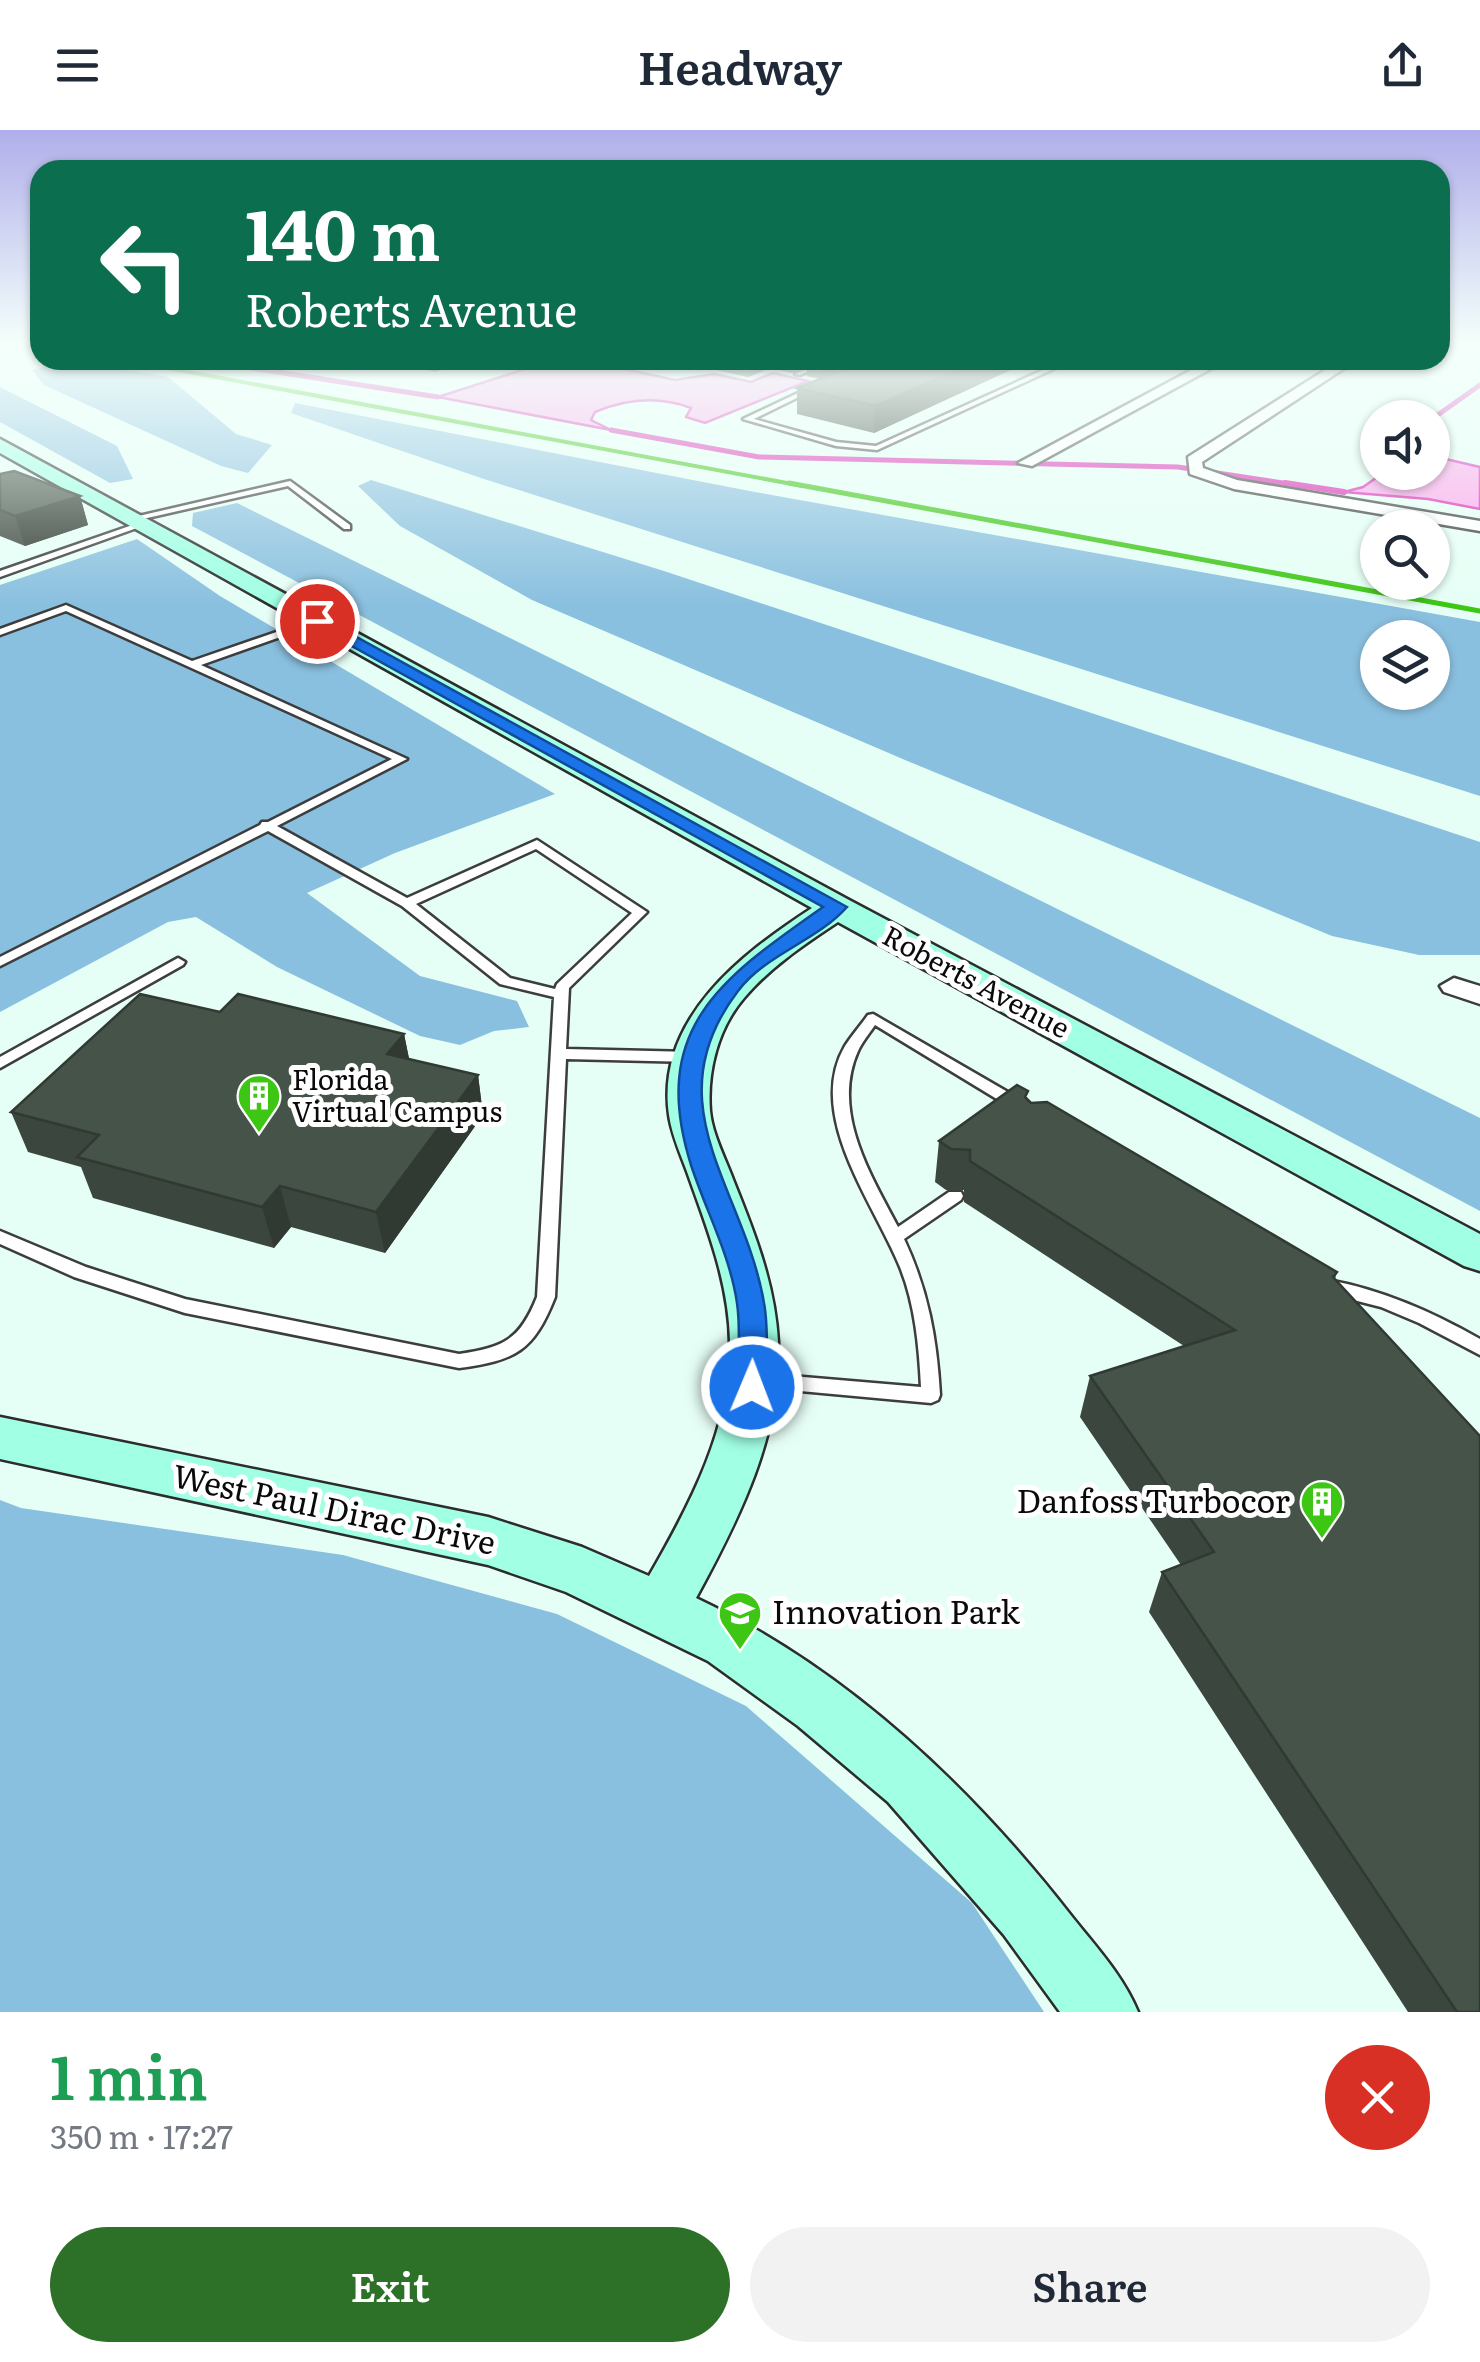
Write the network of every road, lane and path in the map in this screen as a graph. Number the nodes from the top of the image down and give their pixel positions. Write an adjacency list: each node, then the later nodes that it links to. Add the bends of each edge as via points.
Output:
1 (783, 429): 2 (lane, via 878,448)
2 (920, 429)
3 (1090, 429): 6 (street)
4 (1242, 429): 8 (street, via 1199,456 1196,471)
5 (0, 446): 7 (street, Roberts Avenue, via 58,483)
6 (1026, 463)
7 (139, 521): 9 (lane, via 290,482); 10 (lane); 11 (street, Roberts Avenue)
8 (1480, 526)
9 (347, 527)
10 (0, 574)
11 (317, 621): 13 (lane); 16 (street, Roberts Avenue)
12 (0, 632): 13 (lane, via 66,608)
13 (194, 664): 14 (lane, via 400,759)
14 (266, 825): 15 (lane); 17 (lane)
15 (408, 903): 19 (lane, via 505,981); 19 (lane, via 538,844 640,912)
16 (837, 907): 21 (street, via 729,988); 27 (street, Roberts Avenue)
17 (0, 962)
18 (178, 962): 22 (lane)
19 (562, 995): 20 (lane)
20 (558, 1054): 21 (lane); 25 (lane, via 546,1297 534,1330 489,1357 459,1362 185,1306)
21 (693, 1057): 30 (street, via 690,1114 751,1304)
22 (0, 1063)
23 (1032, 1113): 26 (lane, via 873,1018 846,1054 840,1118)
24 (955, 1196): 26 (lane)
25 (0, 1237)
26 (894, 1237): 30 (lane, via 928,1341 931,1395)
27 (1480, 1254)
28 (1307, 1279): 29 (lane, via 1428,1317)
29 (1480, 1348)
30 (753, 1380): 32 (street, via 736,1454)
31 (0, 1438): 32 (street, West Paul Dirac Drive, via 488,1541 582,1572)
32 (661, 1608): 33 (street, West Paul Dirac Drive, via 743,1652 910,1780 1027,1912)
33 (1103, 2012)

